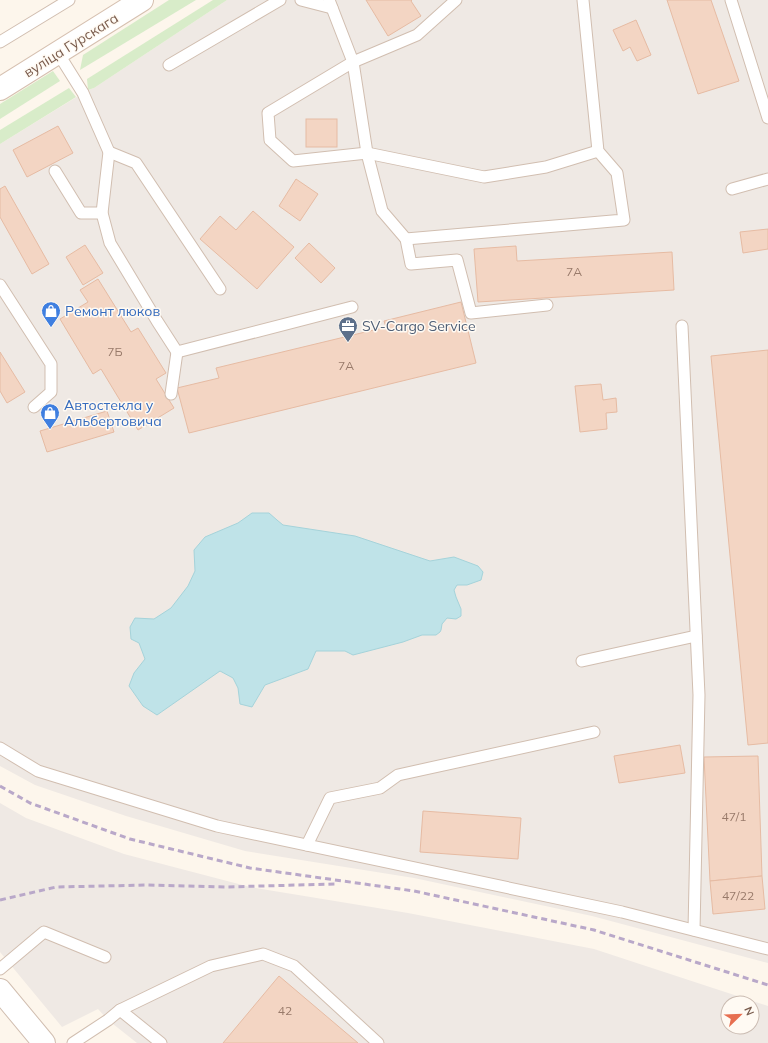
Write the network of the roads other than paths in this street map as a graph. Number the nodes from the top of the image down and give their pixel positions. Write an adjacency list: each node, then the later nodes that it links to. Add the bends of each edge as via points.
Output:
1 (69, 0): 9 (lane)
2 (142, 0): 10 (main road, вуліца Гурскага)
3 (280, 0): 12 (lane)
4 (301, 0): 8 (lane)
5 (456, 0): 11 (lane, via 417,35)
6 (583, 0): 15 (lane)
7 (731, 0): 14 (lane)
8 (331, 4): 11 (lane)
9 (0, 42)
10 (58, 53): 13 (main road, вуліца Гурскага); 16 (lane, via 83,93)
11 (353, 62): 17 (lane); 17 (lane, via 268,114 270,140 293,161)
12 (169, 65)
13 (0, 89)
14 (768, 118)
15 (598, 151): 17 (lane, via 546,167 484,177); 22 (lane, via 616,173 624,220)
16 (109, 152): 21 (lane); 24 (lane, via 136,162)
17 (367, 153): 22 (lane, via 382,211)
18 (56, 171): 21 (lane, via 81,213)
19 (768, 179): 20 (lane)
20 (732, 188)
21 (102, 213): 28 (lane, via 110,243)
22 (406, 239): 25 (lane, via 411,264 457,260 471,313)
23 (0, 285): 30 (lane, via 51,364 51,392)
24 (220, 289)
25 (547, 305)
26 (352, 307): 28 (lane)
27 (682, 326): 31 (lane)
28 (177, 352): 29 (lane)
29 (171, 394)
30 (34, 406)
31 (696, 636): 32 (lane); 36 (lane, via 699,695)
32 (582, 661)
33 (594, 732): 35 (lane, via 398,775 380,788 330,798)
34 (0, 748): 35 (lane, via 38,770 217,826)
35 (307, 845): 36 (lane, via 622,912)
36 (694, 930): 37 (lane)
37 (768, 949)
38 (104, 957): 39 (lane, via 44,932)
39 (0, 969)
40 (0, 990): 42 (main road)
41 (120, 1010): 43 (lane); 44 (lane); 45 (lane, via 211,966 263,954 294,966)
42 (44, 1043)
43 (72, 1043)
44 (161, 1043)
45 (378, 1043)

